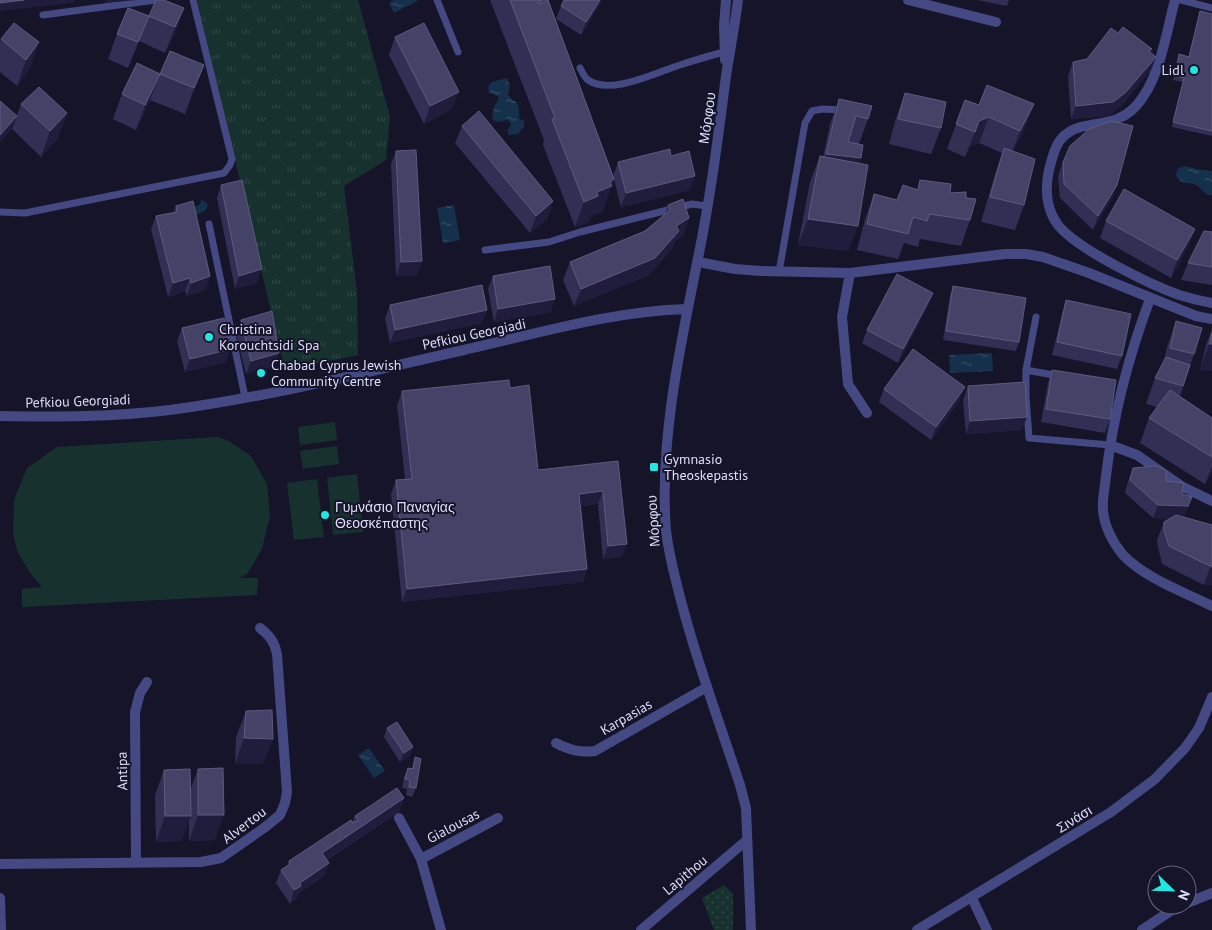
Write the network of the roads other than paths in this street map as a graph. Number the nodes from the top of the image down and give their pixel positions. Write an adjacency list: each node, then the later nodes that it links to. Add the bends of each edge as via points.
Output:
1 (156, 0): 10 (lane)
2 (193, 0): 18 (lane, via 232,159 224,173 25,213)
3 (437, 0): 12 (lane)
4 (726, 0): 13 (street, Μόρφου)
5 (738, 0): 15 (street, Μόρφου)
6 (908, 0): 11 (street)
7 (1175, 0): 25 (street, via 1154,78 1137,105 1115,121 1088,126 1064,136 1050,164 1047,197 1057,224 1080,244 1163,288)
8 (1181, 0): 9 (lane)
9 (1212, 8)
10 (43, 15)
11 (996, 22)
12 (458, 52)
13 (724, 52): 14 (lane, via 612,86 587,80); 15 (street, Μόρφου)
14 (580, 68)
15 (726, 74): 17 (street, Μόρφου)
16 (849, 110): 22 (lane, via 812,111 805,123)
17 (707, 206): 20 (lane, via 692,204 550,242); 21 (street, Μόρφου)
18 (0, 212)
19 (209, 224): 31 (lane)
20 (486, 250)
21 (698, 262): 22 (street); 26 (street, Μόρφου)
22 (779, 272): 23 (street)
23 (850, 273): 24 (street, via 1026,254 1089,273); 32 (street, via 842,317 848,384)
24 (1150, 299): 28 (street); 34 (street, via 1118,388)
25 (1212, 303)
26 (687, 309): 31 (street, Pefkiou Georgiadi, via 577,324); 39 (street, Μόρφου, via 673,397 664,494 666,531 674,575)
27 (1036, 317): 29 (lane)
28 (1212, 320)
29 (1026, 370): 30 (lane); 34 (lane, via 1029,438)
30 (1065, 377)
31 (245, 397): 33 (street, Pefkiou Georgiadi, via 169,410 107,416)
32 (867, 412)
33 (0, 416)
34 (1110, 445): 35 (street, via 1137,455 1183,487); 36 (street, via 1102,509 1111,536 1123,554 1150,576)
35 (1212, 501)
36 (1212, 606)
37 (260, 628): 46 (street, Alvertou, via 272,638 277,654 287,792 280,815 221,858 201,862)
38 (147, 682): 46 (street, Antipa, via 134,712)
39 (707, 686): 41 (street, Karpasias, via 595,751 584,753); 44 (street, Μόρφου, via 746,808)
40 (1212, 697): 50 (street, Σινάσι, via 1199,728 1185,748 1155,778 1111,812)
41 (556, 744)
42 (399, 818): 45 (street)
43 (498, 818): 45 (street, Gialousas)
44 (747, 840): 55 (street, Lapithou); 56 (street, Μόρφου)
45 (421, 859): 54 (street)
46 (136, 862): 47 (street, Alvertou)
47 (0, 864)
48 (1212, 893): 51 (street)
49 (0, 898): 53 (street)
50 (972, 898): 57 (street, Σινάσι); 58 (street)
51 (1197, 899)
52 (1164, 915): 59 (street)
53 (1, 930)
54 (441, 930)
55 (641, 930)
56 (751, 930)
57 (917, 930)
58 (987, 930)
59 (1142, 930)

